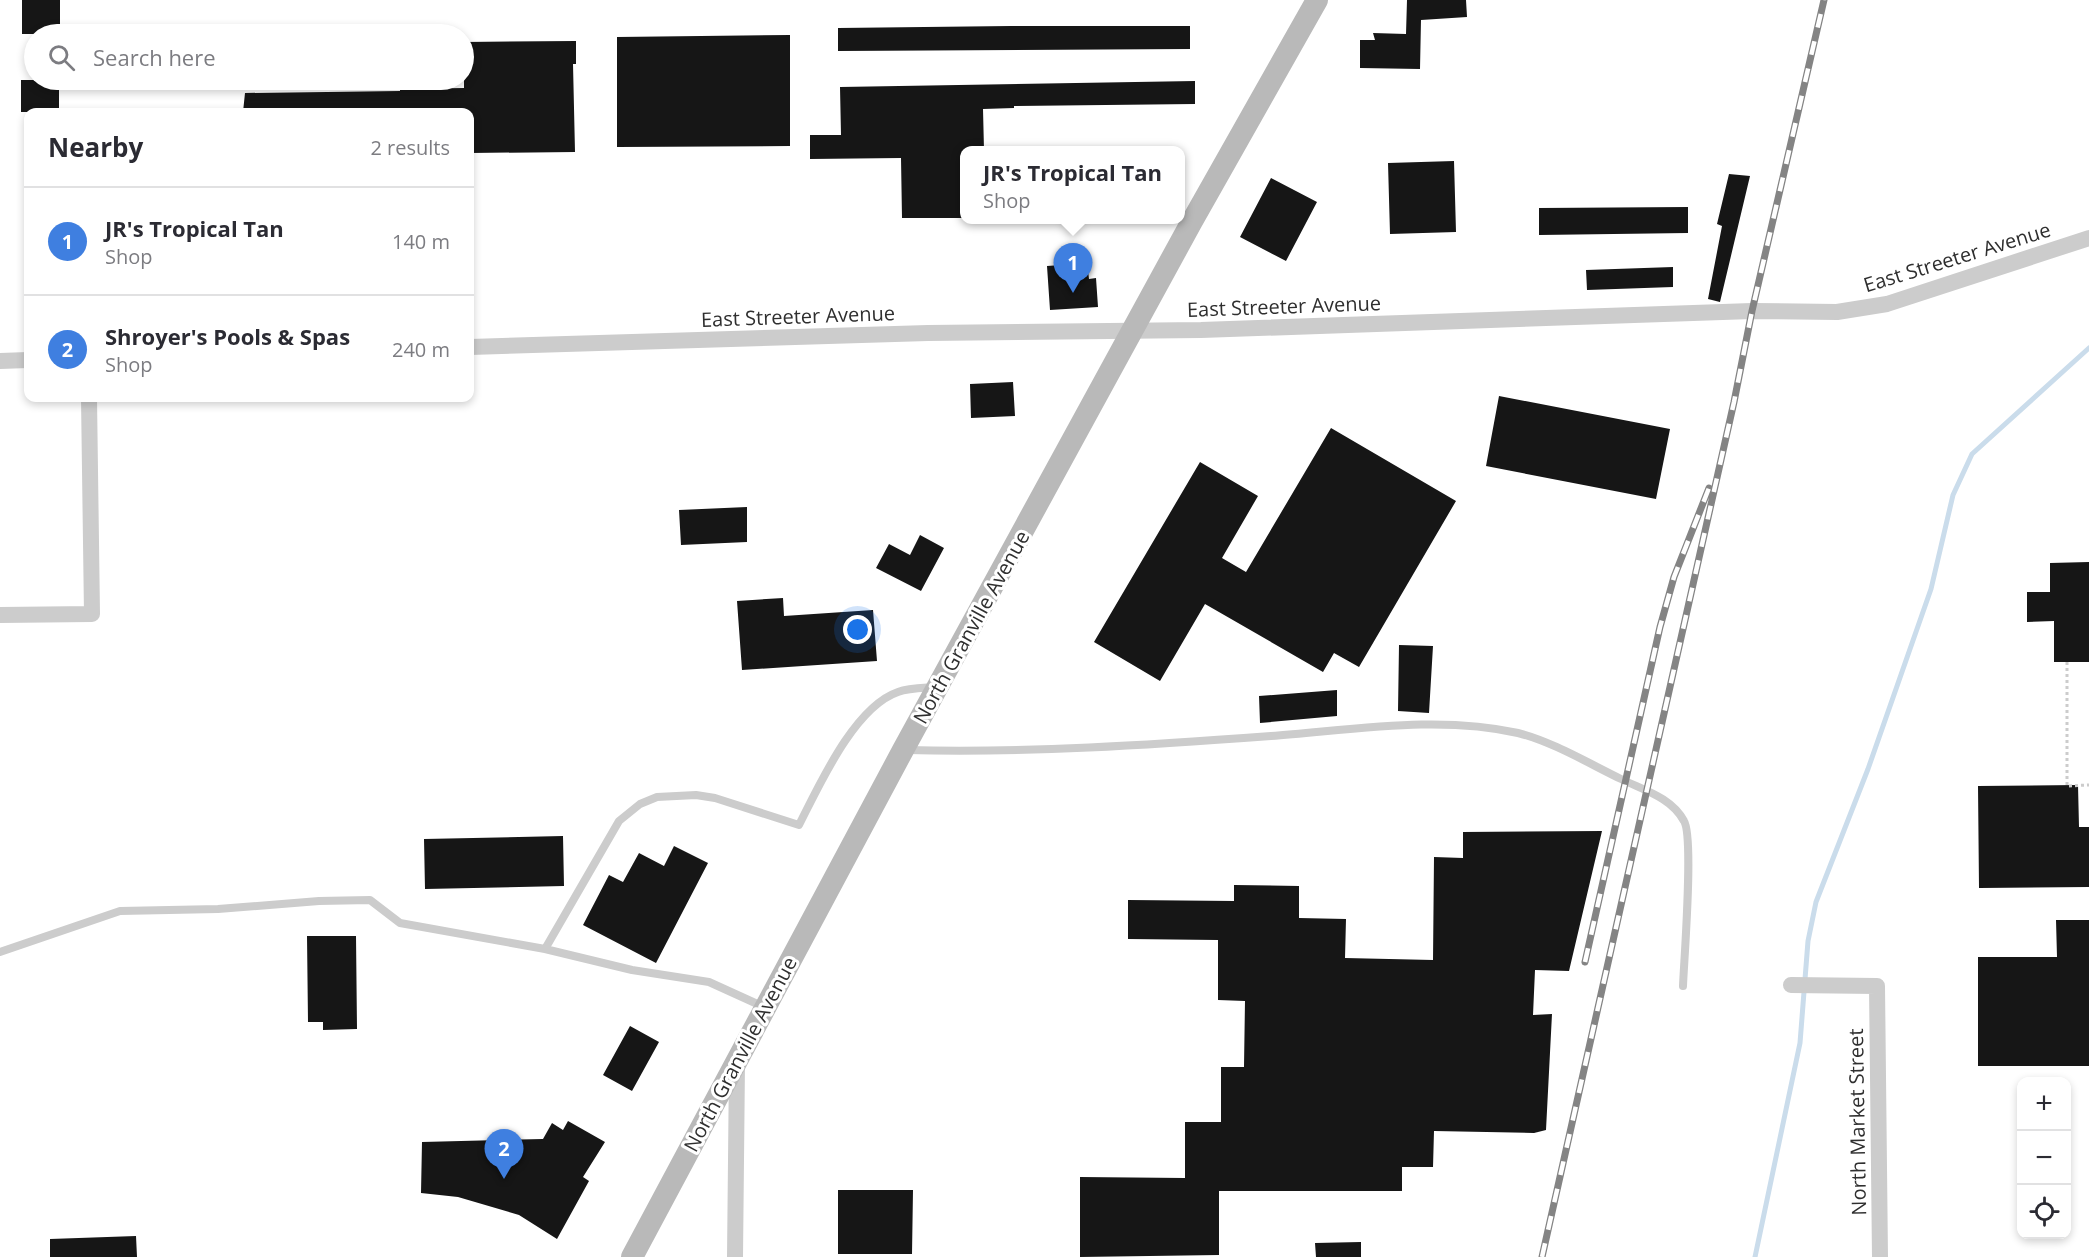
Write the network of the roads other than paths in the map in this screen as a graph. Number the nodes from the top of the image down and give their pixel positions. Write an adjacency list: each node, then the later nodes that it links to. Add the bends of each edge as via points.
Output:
1 (1317, 0): 3 (main road, North Granville Avenue)
2 (2089, 238): 3 (street, East Streeter Avenue, via 1887,304 1837,312 1752,311)
3 (1133, 332): 4 (street, East Streeter Avenue, via 928,333); 9 (main road, North Granville Avenue)
4 (474, 347)
5 (24, 360): 6 (street)
6 (0, 361)
7 (88, 402): 8 (street, via 92,614)
8 (0, 615)
9 (938, 687): 10 (main road, North Granville Avenue); 11 (lane, via 897,692 862,717 799,825 696,795 657,797 640,804 619,821)
10 (903, 750): 13 (lane, via 971,752 1429,724 1521,734 1647,789 1666,801 1685,822 1688,846); 15 (main road, North Granville Avenue)
11 (545, 949): 12 (lane, via 400,923 370,900 120,911); 15 (lane, via 632,970 710,982)
12 (0, 952)
13 (1683, 986)
14 (1791, 986): 19 (street, North Market Street, via 1877,986)
15 (764, 1007): 16 (main road, North Granville Avenue)
16 (737, 1062): 17 (main road, North Granville Avenue); 18 (street)
17 (632, 1257)
18 (735, 1257)
19 (1880, 1257)

